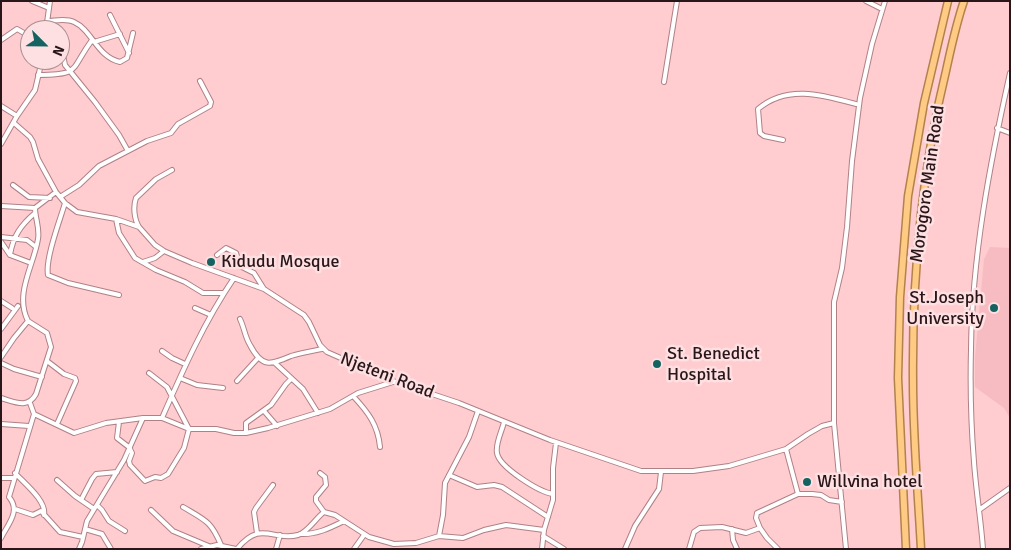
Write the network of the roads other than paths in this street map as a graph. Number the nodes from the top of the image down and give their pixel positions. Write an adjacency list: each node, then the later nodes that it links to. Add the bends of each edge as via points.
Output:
1 (32, 1): 8 (street)
2 (50, 1): 8 (street)
3 (677, 1): 24 (street)
4 (866, 1): 9 (street)
5 (886, 1): 9 (street)
6 (948, 1): 159 (highway, Morogoro Main Road, via 924,103 910,187 900,298 898,378)
7 (964, 1): 160 (highway, Morogoro Main Road, via 937,108 916,263 913,382)
8 (49, 8): 11 (street)
9 (882, 9): 94 (street, via 860,98 842,268 834,302)
10 (110, 15): 15 (street)
11 (47, 20)
12 (70, 21): 17 (street, via 79,25)
13 (20, 31): 16 (street)
14 (133, 33): 18 (street)
15 (120, 34): 17 (street); 18 (street)
16 (1, 40)
17 (93, 41): 18 (street, via 115,61 124,61); 20 (street)
18 (129, 53)
19 (39, 70): 22 (street)
20 (70, 72): 22 (street); 33 (street, via 120,135)
21 (1010, 73): 29 (street)
22 (38, 75): 27 (street, via 33,94)
23 (200, 81): 33 (street, via 210,106 183,121 171,133)
24 (664, 82)
25 (856, 104): 31 (street, via 799,92 765,103 758,109 760,133)
26 (1, 106): 27 (street)
27 (17, 116): 28 (street)
28 (14, 123): 32 (street); 36 (street, Njeteni Road, via 34,142 38,159)
29 (996, 128): 30 (street); 122 (street, via 978,252 972,323 973,450)
30 (1010, 133)
31 (783, 140)
32 (2, 143)
33 (128, 151): 37 (street, via 99,166)
34 (172, 170): 44 (street, via 156,179 136,198 135,214)
35 (13, 185): 38 (street, via 30,197)
36 (56, 192): 37 (street, Njeteni Road); 38 (street)
37 (60, 197): 39 (street, Njeteni Road)
38 (50, 198): 41 (street)
39 (65, 203): 43 (street, Njeteni Road, via 77,212); 58 (street, via 51,249 48,275 68,284)
40 (2, 206): 41 (street); 42 (street)
41 (35, 210): 46 (street); 48 (street)
42 (1, 212)
43 (116, 220): 44 (street, Njeteni Road); 54 (street, via 119,233 134,257)
44 (139, 227): 50 (street, Njeteni Road)
45 (1, 237): 46 (street)
46 (14, 239): 48 (street, via 26,240); 51 (street)
47 (1, 242): 51 (street)
48 (36, 246): 53 (street)
49 (1, 251): 51 (street)
50 (164, 251): 54 (street); 55 (street, Njeteni Road)
51 (8, 254): 53 (street)
52 (217, 255): 56 (street, via 226,248 236,253 240,266 254,273)
53 (31, 262): 65 (street, via 23,304)
54 (143, 262): 57 (street, via 203,293)
55 (234, 278): 56 (street, Njeteni Road); 57 (street)
56 (264, 289): 67 (street, Njeteni Road, via 304,315)
57 (224, 293): 63 (street)
58 (119, 296)
59 (1, 301): 61 (street)
60 (18, 306): 66 (street)
61 (12, 308)
62 (194, 308): 63 (street)
63 (211, 315): 74 (street)
64 (240, 319): 70 (street)
65 (28, 321): 69 (street); 71 (street, via 48,333 51,347)
66 (1, 329)
67 (322, 349): 73 (street); 80 (street, Njeteni Road)
68 (162, 351): 74 (street)
69 (1, 357)
70 (258, 358): 73 (street, via 266,363); 79 (street)
71 (47, 361): 76 (street); 96 (street, via 75,378)
72 (1, 363): 76 (street)
73 (275, 363): 78 (street)
74 (185, 364): 77 (street)
75 (149, 374): 82 (street, via 165,384)
76 (42, 377): 85 (street)
77 (180, 378): 81 (street, via 197,385); 82 (street)
78 (291, 379): 86 (street); 88 (street, via 303,390)
79 (237, 381)
80 (393, 381): 83 (street); 87 (street, Njeteni Road)
81 (223, 388)
82 (172, 395): 91 (street); 99 (street)
83 (353, 396): 88 (street); 102 (street, via 375,424)
84 (1, 398): 85 (street)
85 (30, 403): 89 (street)
86 (264, 411): 98 (street); 100 (street, via 246,424)
87 (478, 411): 93 (street, Njeteni Road); 108 (street, via 469,437)
88 (318, 413): 98 (street)
89 (34, 414): 96 (street); 97 (street)
90 (143, 418): 91 (street); 92 (street); 103 (street)
91 (162, 418): 99 (street)
92 (119, 422): 96 (street, via 74,433); 103 (street, via 117,438)
93 (504, 422): 101 (street, Njeteni Road); 114 (street, via 497,446 498,457 505,466 535,487)
94 (834, 423): 104 (street, Njeteni Road, via 822,426); 117 (street)
95 (1, 424): 97 (street)
96 (57, 424)
97 (30, 426): 109 (street)
98 (277, 426): 100 (street)
99 (189, 429): 100 (street); 103 (street, via 184,448 168,474 161,478 145,481 139,476 129,463)
100 (246, 433)
101 (556, 443): 106 (street, Njeteni Road, via 628,468); 114 (street)
102 (380, 447)
103 (130, 449): 105 (street)
104 (786, 449): 106 (street, Njeteni Road, via 729,466); 115 (street)
105 (117, 472): 116 (street, via 96,474); 118 (street)
106 (661, 472): 154 (street, via 659,489 635,526)
107 (320, 473): 123 (street, via 326,484 316,502)
108 (449, 475): 125 (street, via 477,487 502,487); 136 (street)
109 (15, 476): 110 (street); 120 (street, via 9,497); 124 (street, via 42,502)
110 (1, 478)
111 (57, 480): 116 (street)
112 (273, 485): 132 (street, via 254,512)
113 (1010, 488): 122 (street)
114 (553, 494): 125 (street)
115 (798, 494): 117 (street, via 821,495); 127 (street, via 757,513)
116 (82, 500): 118 (street)
117 (842, 502): 158 (street)
118 (96, 507): 128 (street); 131 (street)
119 (183, 507): 142 (street, via 210,524)
120 (15, 509): 124 (street, via 32,515 41,511); 139 (street)
121 (150, 510): 143 (street, via 173,531)
122 (978, 510): 161 (street)
123 (324, 512): 126 (street); 133 (street)
124 (44, 515): 138 (street, via 60,532)
125 (548, 517): 130 (street)
126 (344, 521): 133 (street, via 319,532); 135 (street)
127 (760, 528): 129 (street, via 746,533); 157 (street)
128 (85, 529): 138 (street); 145 (street, via 102,534)
129 (732, 529): 155 (street, via 700,528 694,532); 156 (street)
130 (544, 530): 136 (street, via 506,525 463,538); 137 (street)
131 (125, 531)
132 (258, 533): 134 (street); 147 (street)
133 (300, 534): 134 (street)
134 (280, 535): 148 (street)
135 (364, 535): 141 (street); 149 (street)
136 (439, 536): 140 (street)
137 (543, 536): 152 (street); 153 (street)
138 (83, 537): 144 (street)
139 (1, 538)
140 (416, 543): 141 (street); 151 (street)
141 (403, 544): 150 (street)
142 (221, 545): 143 (street); 147 (street)
143 (211, 547): 146 (street)
144 (79, 549)
145 (110, 549)
146 (201, 549)
147 (236, 549)
148 (276, 549)
149 (354, 549)
150 (399, 549)
151 (414, 549)
152 (542, 549)
153 (564, 549)
154 (625, 549)
155 (689, 549)
156 (737, 549)
157 (778, 549)
158 (846, 549)
159 (906, 549)
160 (921, 549)
161 (983, 549)

